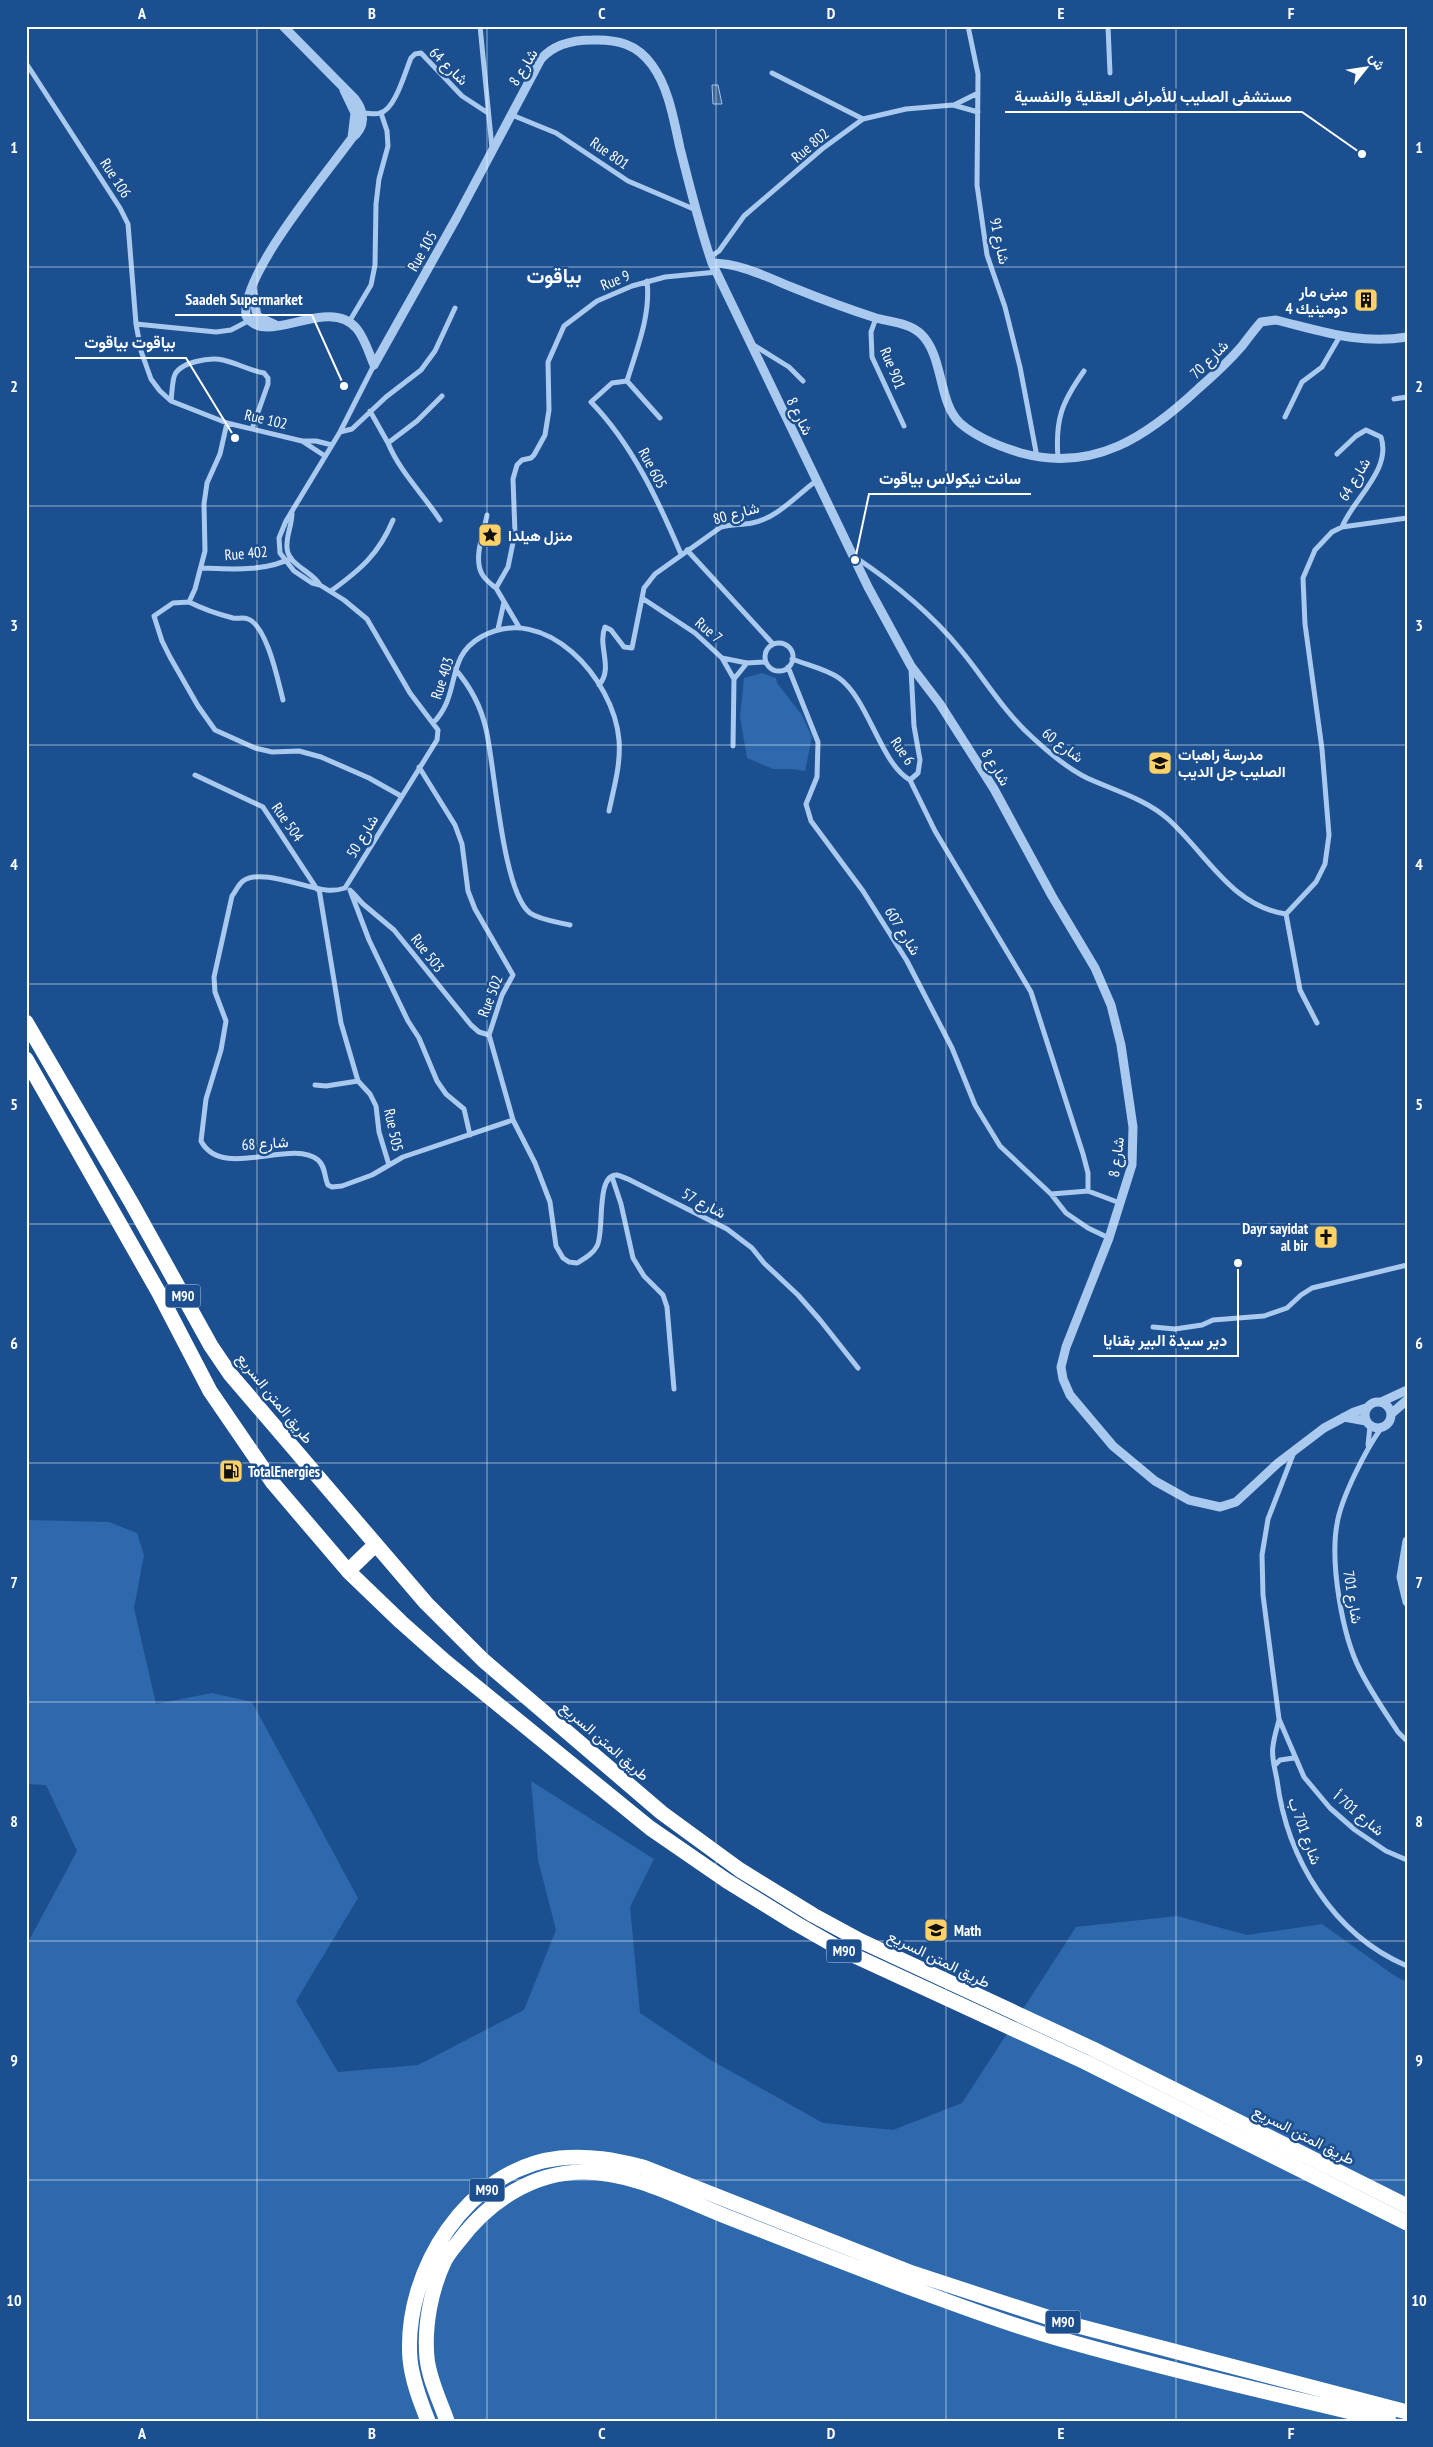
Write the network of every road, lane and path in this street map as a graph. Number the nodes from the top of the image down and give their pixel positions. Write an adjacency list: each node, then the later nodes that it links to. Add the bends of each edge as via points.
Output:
1 (283, 26): 8 (street)
2 (480, 26): 14 (street)
3 (968, 26): 9 (street, شارع 91, via 978,74)
4 (1108, 26): 7 (street)
5 (26, 64): 27 (street, Rue 106, via 128,224)
6 (772, 73): 16 (street)
7 (1110, 73)
8 (343, 88): 12 (street); 17 (street, via 355,113)
9 (978, 93): 10 (street, Rue 802); 11 (street, شارع 91)
10 (953, 105): 11 (street, Rue 802); 16 (street, Rue 802, via 906,109)
11 (978, 112): 51 (street, شارع 91, via 977,184 987,255 1020,367)
12 (364, 113): 13 (street); 17 (street, via 361,126)
13 (381, 113): 14 (street, شارع 64, via 392,104 411,58 421,54 462,96); 26 (street, via 388,146 376,204 375,265 371,284)
14 (488, 113): 18 (street)
15 (512, 115): 18 (street, شارع 8); 19 (street, Rue 801, via 556,132 628,181); 19 (street, شارع 8, via 540,59 554,48 579,40 605,39 619,40 636,48 653,66 668,100)
16 (863, 119): 20 (street, Rue 802, via 822,149 744,216)
17 (352, 138): 24 (street, via 267,254 252,288)
18 (492, 150): 31 (street, Rue 105)
19 (696, 210): 20 (street, شارع 8)
20 (711, 260): 21 (street, شارع 8); 25 (street, شارع 70, via 736,266)
21 (717, 272): 22 (street, Rue 9); 30 (street, شارع 8)
22 (647, 281): 33 (street, via 647,315); 67 (street, Rue 9, via 597,300 564,326 548,362 550,410 545,434 534,455 519,462 513,479 515,533 508,567)
23 (455, 308): 39 (street, via 429,362)
24 (253, 318): 26 (street, via 276,326 327,317); 27 (street, via 231,330 216,332)
25 (876, 318): 43 (street, Rue 901, via 871,332 872,357); 51 (street, شارع 70, via 913,328 925,338 951,411 961,424 1011,450)
26 (349, 322): 31 (street, via 363,338)
27 (136, 324): 38 (street, Rue 102, via 147,372)
28 (1340, 336): 29 (street, شارع 70, via 1370,341); 40 (street, via 1322,367 1302,382); 52 (street, شارع 70, via 1276,320 1261,322 1223,366 1146,432 1096,454)
29 (1407, 337)
30 (749, 342): 34 (street, via 789,367); 53 (street, شارع 8)
31 (374, 365): 45 (street)
32 (1084, 371): 52 (street, via 1066,396 1058,420)
33 (627, 381): 41 (street); 61 (street, Rue 605, via 612,383 591,402 622,438 641,470)
34 (803, 381)
35 (442, 396): 47 (street)
36 (1407, 397): 37 (street)
37 (1394, 399)
38 (171, 401): 42 (street, Rue 102); 44 (street, via 174,376 189,364 222,360 264,373 268,384)
39 (370, 411): 45 (street, via 352,429); 47 (street)
40 (1285, 416)
41 (660, 418)
42 (227, 423): 44 (street, Rue 102); 65 (street, via 220,454 207,483)
43 (904, 426)
44 (252, 429): 46 (street, Rue 102)
45 (340, 432): 48 (street)
46 (302, 441): 48 (street, Rue 102, via 316,440); 50 (street, Rue 102)
47 (388, 443): 58 (street, via 399,466)
48 (332, 445): 50 (street)
49 (1337, 454): 59 (street, شارع 64, via 1366,430 1381,437 1383,443 1380,464)
50 (325, 456): 54 (street)
51 (1037, 457): 52 (street, شارع 70)
52 (1058, 460)
53 (816, 480): 60 (street, شارع 80, via 774,514 751,523 721,527); 62 (street, شارع 8)
54 (292, 514): 63 (street, via 292,525 286,539); 64 (street, via 280,538 280,553)
55 (487, 515): 67 (street, via 478,560 485,579)
56 (1407, 518): 59 (street)
57 (393, 520): 68 (street, via 370,560)
58 (440, 520)
59 (1342, 527): 94 (street, via 1322,540 1303,578 1305,624 1327,792 1328,850 1316,882)
60 (687, 550): 61 (street, شارع 80); 74 (street)
61 (681, 554): 69 (street, شارع 80, via 655,574 644,588)
62 (853, 556): 79 (street, شارع 8); 94 (street, شارع 60, via 927,612 960,648 1021,726 1056,758 1084,776 1156,810 1242,897 1272,912)
63 (290, 558): 64 (street, Rue 402); 66 (street, via 315,577)
64 (285, 561): 65 (street, Rue 402, via 248,568); 66 (street, via 312,583)
65 (202, 568): 70 (street)
66 (320, 585): 68 (street)
67 (496, 588): 71 (street)
68 (331, 591): 85 (street, via 367,619 410,693)
69 (642, 598): 75 (street, Rue 7, via 695,633); 83 (street, شارع 80, via 632,648 624,648 605,627 602,639 605,674)
70 (189, 602): 84 (street, via 205,610 254,622 269,650); 90 (street, via 162,608 154,616 155,622 170,657 215,730 255,748 272,752 299,751 320,758 370,778)
71 (504, 602): 72 (street); 73 (street)
72 (519, 627): 73 (street, Rue 403); 83 (street, Rue 403, via 562,643)
73 (498, 629): 81 (street, Rue 403, via 468,646)
74 (773, 644): 76 (street, via 787,646); 77 (street, via 765,655)
75 (722, 658): 78 (street, Rue 7); 82 (street)
76 (792, 658): 80 (street); 89 (street, Rue 6, via 840,679 897,769)
77 (766, 662): 78 (street, Rue 7); 80 (street, via 778,671)
78 (747, 663): 82 (street)
79 (911, 666): 89 (street, Rue 6, via 914,726 920,760 918,773); 108 (street, شارع 8, via 940,704 994,789 1108,994 1121,1045 1133,1127 1132,1165)
80 (788, 667): 107 (street, شارع 607, via 818,742 817,777 806,804 811,821 907,961 952,1048 984,1122 1000,1146)
81 (455, 669): 85 (street, Rue 403, via 448,704); 95 (street, via 472,694 486,730 508,867 514,882 530,912)
82 (734, 679): 86 (street)
83 (599, 685): 91 (street, via 612,711 619,739 618,768)
84 (283, 700)
85 (433, 723): 87 (street, شارع 50, via 438,730 437,740)
86 (733, 746)
87 (419, 767): 90 (street, شارع 50); 98 (street, Rue 502, via 455,825 462,844 468,891 513,975 502,995)
88 (195, 775): 92 (street, Rue 504, via 263,807)
89 (910, 780): 106 (street, via 935,831 1031,992 1084,1154)
90 (401, 796): 93 (street, شارع 50)
91 (609, 810)
92 (318, 889): 93 (street); 100 (street, Rue 505, via 341,1023); 104 (street, شارع 68, via 261,876 244,880 232,896 214,977 215,992 226,1021 206,1099 201,1141 217,1155 252,1159 283,1154 311,1157 321,1164 326,1181 332,1187 372,1175)
93 (348, 889): 98 (street, Rue 503, via 394,930 471,1025); 103 (street, via 437,1081 446,1094 464,1109)
94 (1286, 914): 97 (street, via 1300,990)
95 (570, 925)
96 (26, 1022): 125 (highway, طريق المتن السريع / M90, via 132,1202 211,1346 252,1400)
97 (1317, 1023)
98 (489, 1035): 102 (street, Rue 502)
99 (26, 1058): 126 (highway, M90, via 210,1391 272,1483)
100 (358, 1081): 101 (street); 104 (street, Rue 505, via 376,1106 379,1132)
101 (315, 1085)
102 (513, 1120): 103 (street, Rue 505); 105 (street, Rue 502, via 536,1163 547,1193 558,1253 568,1262 577,1263 598,1245 602,1234 604,1187)
103 (470, 1135): 104 (street, Rue 505, via 403,1157)
104 (389, 1165)
105 (612, 1177): 112 (street, شارع 57, via 617,1175 628,1179 672,1200 727,1229 752,1248 798,1295); 113 (street, via 633,1258 644,1276 663,1296 667,1307)
106 (1088, 1191): 107 (street); 108 (street)
107 (1051, 1194): 109 (street, شارع 607, via 1075,1220)
108 (1121, 1204): 109 (street, شارع 8)
109 (1109, 1238): 123 (street, شارع 8, via 1066,1347 1062,1367 1063,1379 1081,1411 1113,1446 1155,1481 1189,1500 1209,1506 1228,1506 1236,1502)
110 (1407, 1266): 111 (street, via 1312,1288 1279,1312 1236,1320 1213,1320 1174,1329)
111 (1153, 1327)
112 (858, 1368)
113 (674, 1389)
114 (1407, 1390): 116 (street)
115 (1407, 1400): 118 (street)
116 (1380, 1402): 117 (street); 118 (street, via 1386,1404)
117 (1366, 1408): 119 (street, شارع 8); 120 (street, via 1364,1415)
118 (1391, 1414): 121 (street)
119 (1344, 1417): 120 (street); 123 (street, شارع 8)
120 (1368, 1424): 121 (street); 122 (street, شارع 701)
121 (1382, 1428): 122 (street, شارع 701)
122 (1368, 1446): 129 (street, شارع 701, via 1337,1523 1336,1568 1348,1640 1359,1670)
123 (1295, 1449): 128 (street, via 1268,1519 1262,1555 1263,1595)
124 (1407, 1541): 127 (street, via 1401,1577)
125 (375, 1545): 126 (highway); 134 (highway, طريق المتن السريع / M90, via 426,1603 483,1660 662,1813 776,1893 861,1941 1093,2049)
126 (348, 1571): 136 (highway, M90, via 446,1662 650,1828 744,1892 844,1951 1085,2062)
127 (1407, 1602)
128 (1280, 1719): 130 (street, شارع 701 أ); 131 (street, شارع 701 ب, via 1272,1747)
129 (1407, 1741)
130 (1294, 1758): 131 (street, via 1280,1760); 132 (street, شارع 701 أ, via 1304,1777 1330,1808 1386,1851)
131 (1275, 1765): 133 (street, شارع 701 ب, via 1279,1800 1287,1827 1310,1880 1350,1930)
132 (1407, 1860)
133 (1407, 1966)
134 (1407, 2206)
135 (726, 2209): 137 (highway, M90, via 1059,2321); 138 (highway, M90, via 643,2167 609,2159 558,2158 512,2173 491,2187 451,2224 432,2253 420,2281 414,2304 410,2359); 139 (highway, M90, via 617,2174 558,2174 504,2197 483,2212 446,2258 427,2322 427,2360); 140 (highway, M90, via 908,2287 1057,2338)
136 (1407, 2223)
137 (1407, 2412)
138 (428, 2421)
139 (447, 2421)
140 (1389, 2421)

